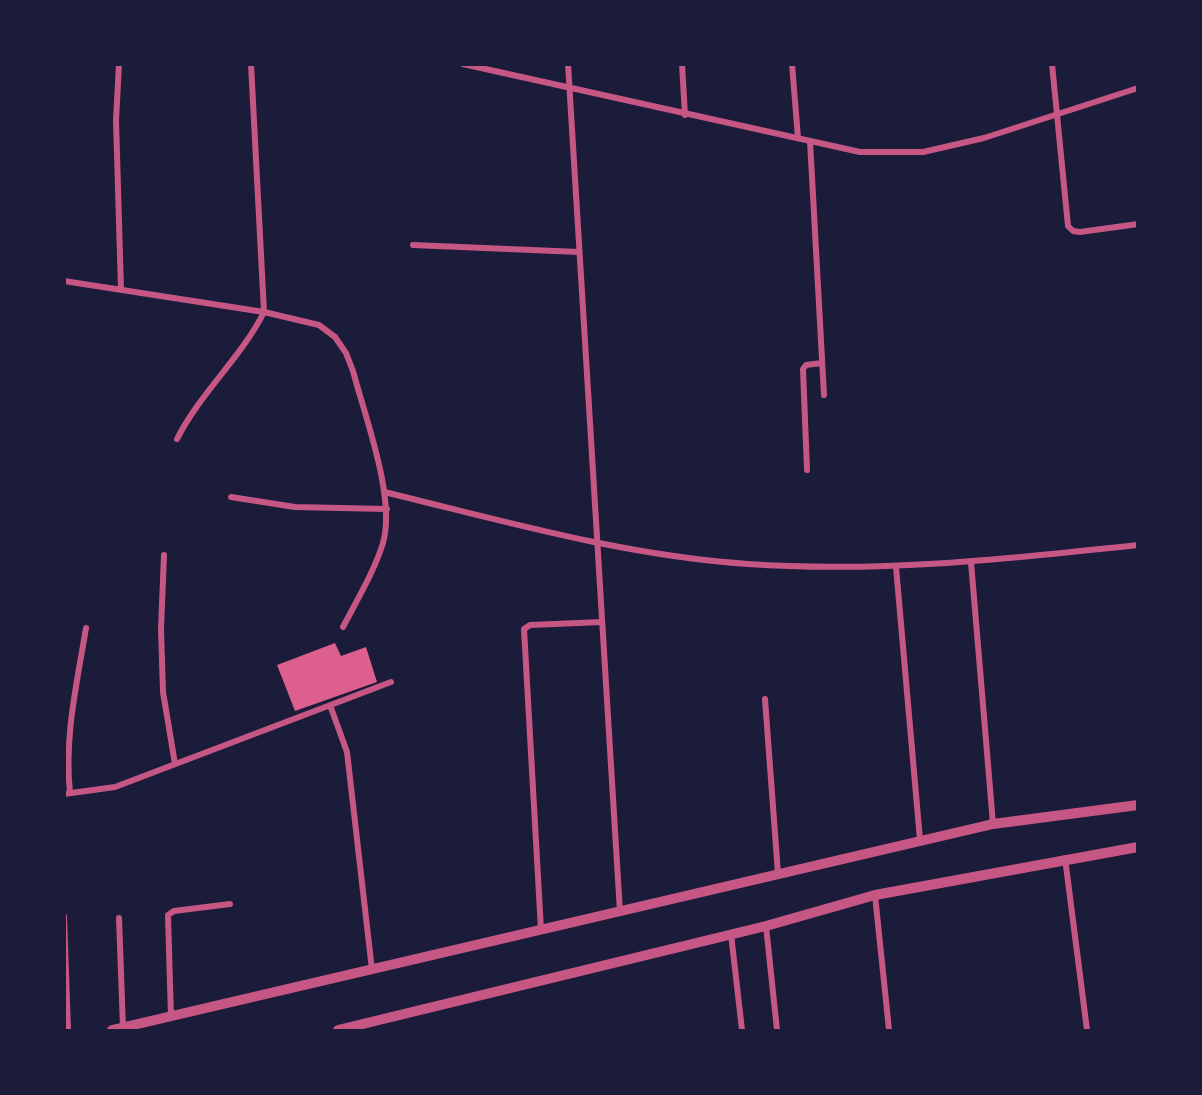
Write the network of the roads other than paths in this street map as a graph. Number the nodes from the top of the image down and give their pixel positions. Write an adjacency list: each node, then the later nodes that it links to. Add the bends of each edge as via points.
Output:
1 (119, 64): 18 (street, via 116,120)
2 (251, 64): 19 (street)
3 (463, 64): 8 (street)
4 (568, 64): 8 (street)
5 (682, 64): 11 (street)
6 (792, 64): 12 (street)
7 (1052, 64): 10 (street)
8 (570, 88): 11 (street); 16 (street)
9 (1137, 88): 10 (street)
10 (1057, 114): 13 (street, via 984,138 923,152 860,152); 14 (street, via 1068,226 1080,232)
11 (685, 115): 12 (street)
12 (798, 138): 13 (street)
13 (810, 141): 20 (street)
14 (1137, 224)
15 (413, 245): 16 (street)
16 (579, 252): 27 (street)
17 (64, 281): 18 (street)
18 (121, 290): 19 (street)
19 (264, 312): 22 (street, via 200,400); 24 (street, via 319,325 335,337 346,353)
20 (822, 363): 21 (street); 23 (street, via 803,369)
21 (824, 394)
22 (177, 439)
23 (807, 470)
24 (384, 492): 26 (street); 27 (street)
25 (231, 497): 26 (street, via 295,507)
26 (387, 509): 33 (street, via 378,557)
27 (598, 544): 31 (street, via 746,564); 32 (street)
28 (1137, 545): 30 (street)
29 (164, 555): 38 (street, via 163,692)
30 (971, 562): 31 (street); 41 (street)
31 (896, 567): 42 (street)
32 (602, 622): 48 (street); 52 (street, via 524,628)
33 (343, 627)
34 (86, 628): 39 (street, via 68,747)
35 (392, 681): 37 (street)
36 (765, 699): 45 (street)
37 (330, 705): 38 (street); 54 (street, via 347,752)
38 (175, 764): 39 (street, via 115,787)
39 (67, 794)
40 (1137, 805): 41 (street)
41 (993, 824): 42 (street)
42 (920, 840): 45 (street)
43 (1137, 847): 44 (street)
44 (1065, 858): 46 (street); 62 (street)
45 (778, 874): 48 (street)
46 (875, 895): 51 (street); 61 (street)
47 (230, 904): 55 (street, via 168,915)
48 (620, 912): 52 (street)
49 (64, 916): 57 (street)
50 (118, 918): 56 (street)
51 (766, 926): 53 (street); 60 (street)
52 (541, 930): 54 (street)
53 (731, 934): 58 (street); 59 (street)
54 (372, 970): 55 (street)
55 (171, 1017): 56 (street)
56 (118, 1029)
57 (68, 1030)
58 (338, 1030)
59 (742, 1030)
60 (777, 1030)
61 (889, 1030)
62 (1087, 1030)

